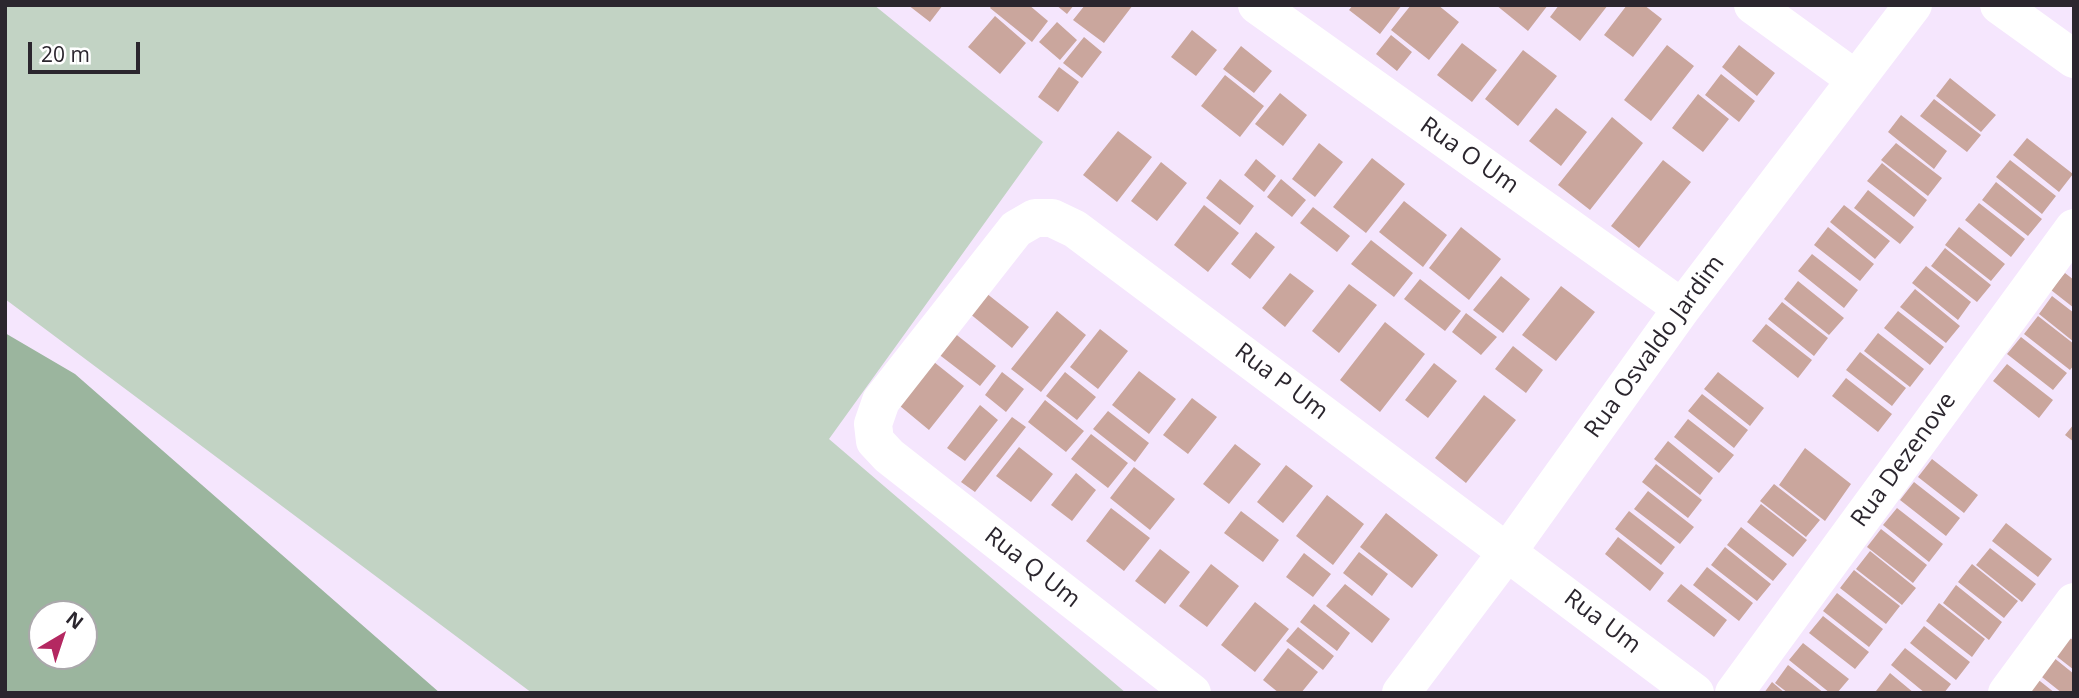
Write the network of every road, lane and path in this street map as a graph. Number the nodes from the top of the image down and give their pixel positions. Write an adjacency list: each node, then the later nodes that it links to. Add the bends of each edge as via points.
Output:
1 (1257, 5): 8 (street, Rua O Um)
2 (1753, 5): 6 (street)
3 (1913, 5): 6 (street, Rua Osvaldo Jardim)
4 (1998, 5): 5 (street)
5 (2074, 59)
6 (1855, 79): 8 (street, Rua Osvaldo Jardim)
7 (2074, 228): 15 (street, Rua Dezenove)
8 (1682, 308): 10 (street, Rua Osvaldo Jardim)
9 (875, 441): 10 (street, Rua P Um, via 873,424 881,401 1016,229 1035,218 1052,218 1074,229); 12 (street, Rua Q Um)
10 (1508, 551): 13 (street, Rua Osvaldo Jardim); 14 (street, Rua Um)
11 (2074, 602): 16 (street)
12 (1192, 693)
13 (1401, 693)
14 (1695, 693)
15 (1734, 693)
16 (2007, 693)

